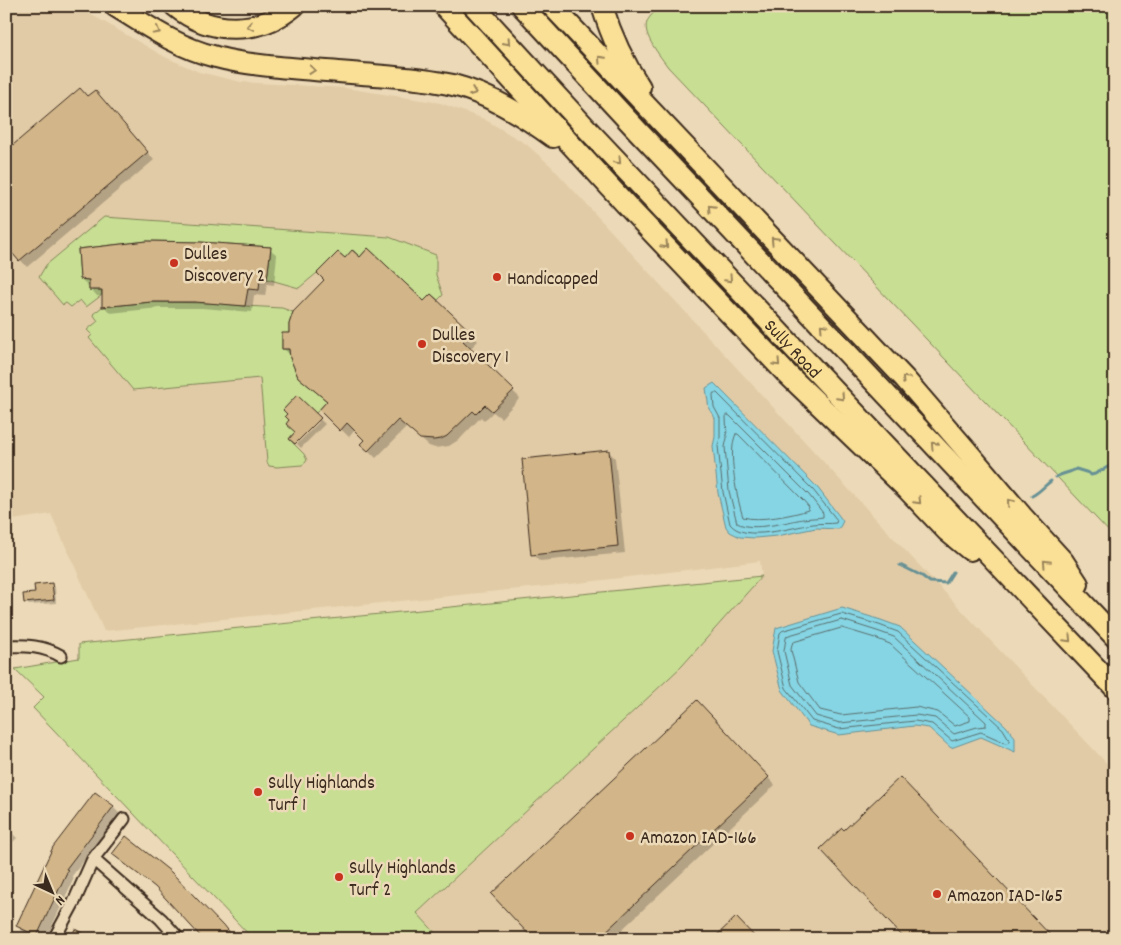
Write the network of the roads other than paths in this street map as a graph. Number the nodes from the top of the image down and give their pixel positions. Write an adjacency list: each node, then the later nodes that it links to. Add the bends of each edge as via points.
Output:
1 (115, 6): 10 (highway, one-way to 10, via 187,47 216,57 258,65 418,79 473,92 542,128)
2 (174, 6): 3 (highway, one-way to 2, via 268,22 233,28 198,21)
3 (294, 6)
4 (444, 6): 10 (highway)
5 (474, 6): 11 (highway, Sully Road, one-way to 11)
6 (522, 6): 12 (highway, Sully Road, one-way to 6)
7 (552, 6): 9 (highway, one-way to 7)
8 (602, 6): 9 (highway, via 634,78)
9 (707, 170): 12 (highway, one-way to 9, via 1063,561 926,403)
10 (632, 210): 11 (highway, one-way to 11, via 784,371 947,531)
11 (1035, 604): 15 (highway, Sully Road, one-way to 15)
12 (1109, 630)
13 (6, 646): 14 (street, via 42,648)
14 (61, 656)
15 (1115, 688)
16 (124, 819): 17 (street)
17 (93, 859): 18 (street); 19 (street)
18 (54, 939)
19 (179, 939)

